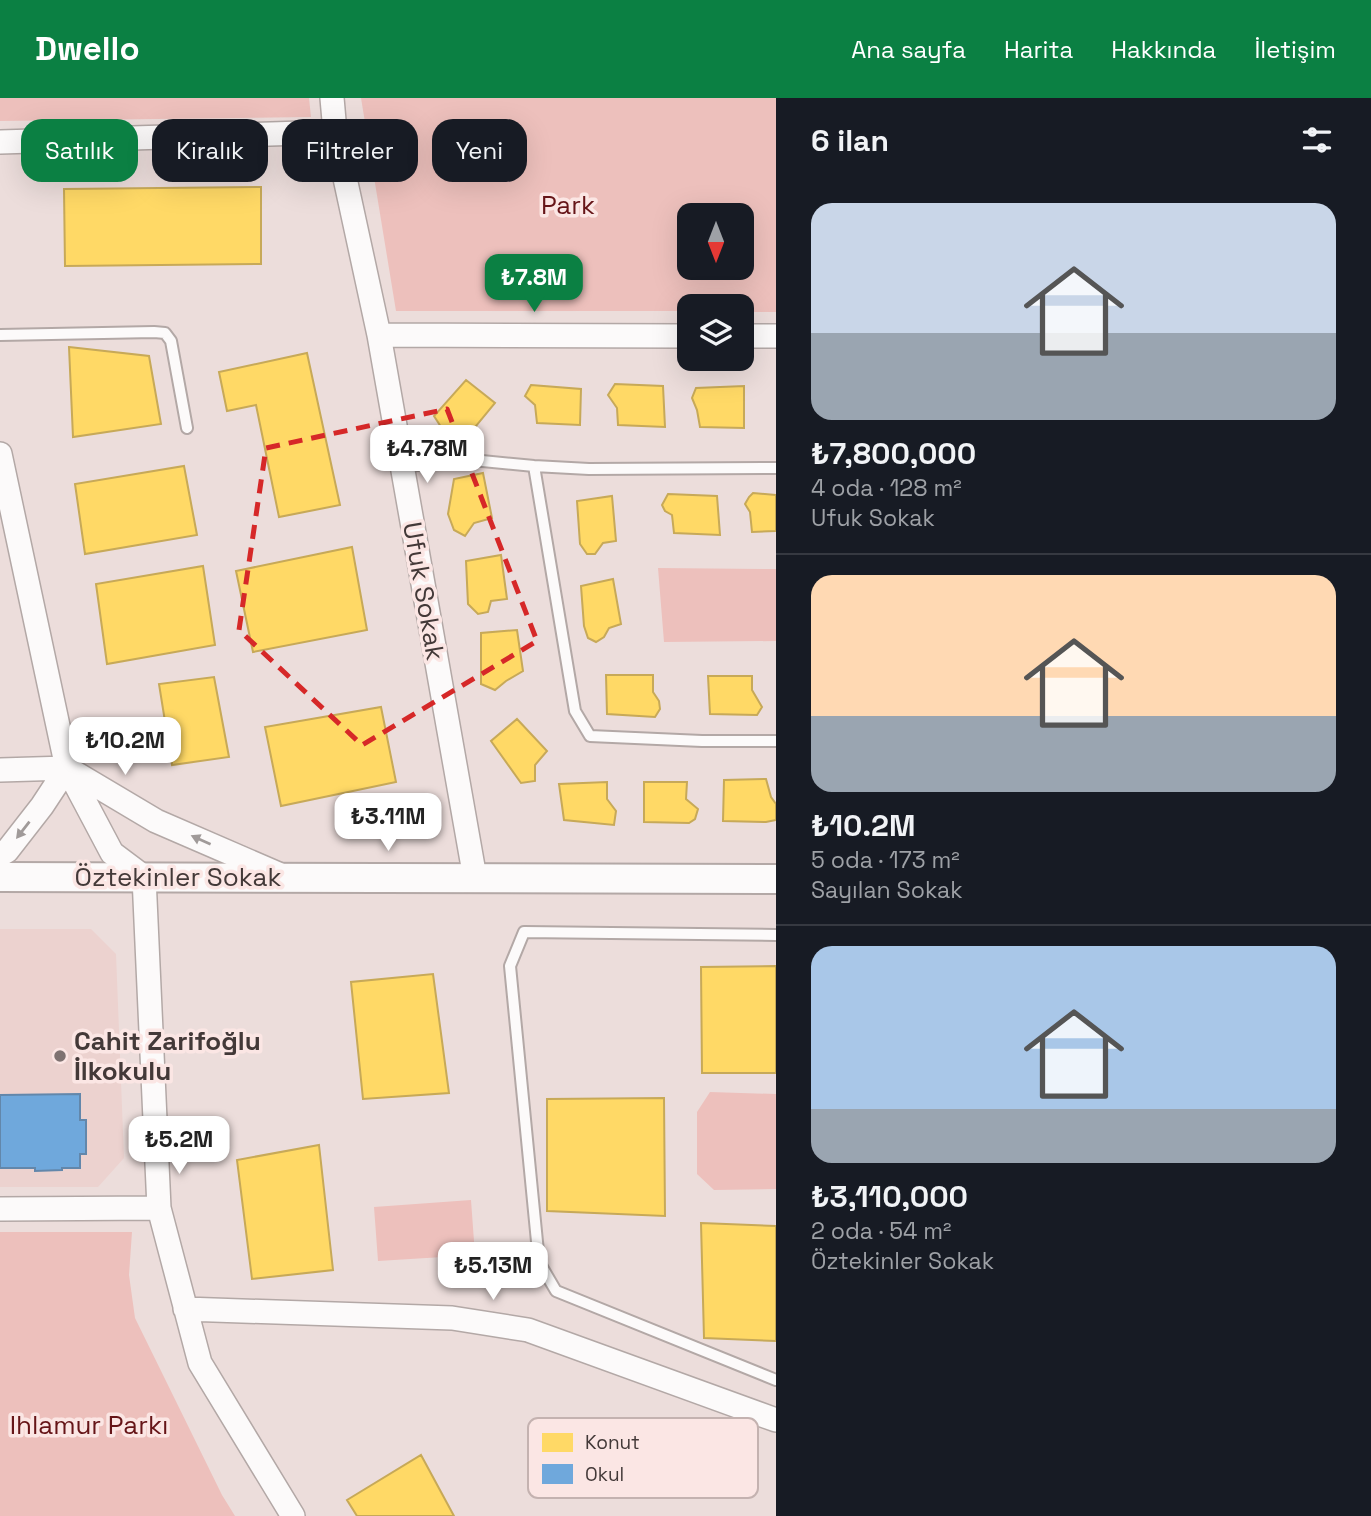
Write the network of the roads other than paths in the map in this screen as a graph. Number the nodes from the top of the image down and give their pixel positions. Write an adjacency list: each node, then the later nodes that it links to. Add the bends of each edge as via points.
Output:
1 (332, 98): 2 (street, Ufuk Sokak)
2 (334, 119)
3 (282, 134): 4 (street)
4 (0, 142)
5 (346, 182): 7 (street, Ufuk Sokak)
6 (0, 335): 11 (lane, via 165,333 171,341)
7 (379, 335): 8 (street); 14 (street, Ufuk Sokak)
8 (677, 336)
9 (754, 336): 10 (street)
10 (776, 336)
11 (187, 428)
12 (0, 454): 16 (street)
13 (534, 466): 14 (lane, via 462,459); 15 (lane); 17 (lane, via 575,711 590,736)
14 (402, 467): 24 (street, Ufuk Sokak)
15 (776, 468)
16 (2, 480): 18 (street)
17 (776, 741)
18 (68, 768): 19 (street); 20 (street, one-way to 20); 22 (street, via 112,853); 23 (street, one-way to 18, via 156,821)
19 (0, 770)
20 (0, 855)
21 (0, 877): 22 (street, Öztekinler Sokak)
22 (144, 877): 23 (street, Öztekinler Sokak); 27 (street)
23 (286, 877): 24 (street, Öztekinler Sokak)
24 (475, 878): 25 (street, Öztekinler Sokak)
25 (776, 879)
26 (776, 935): 30 (lane, via 524,932 510,966 539,1262 556,1291)
27 (159, 1208): 28 (street); 29 (street)
28 (0, 1209)
29 (185, 1309): 31 (street, via 452,1318 528,1330); 32 (street, via 200,1363)
30 (776, 1380)
31 (776, 1420)
32 (293, 1516)

